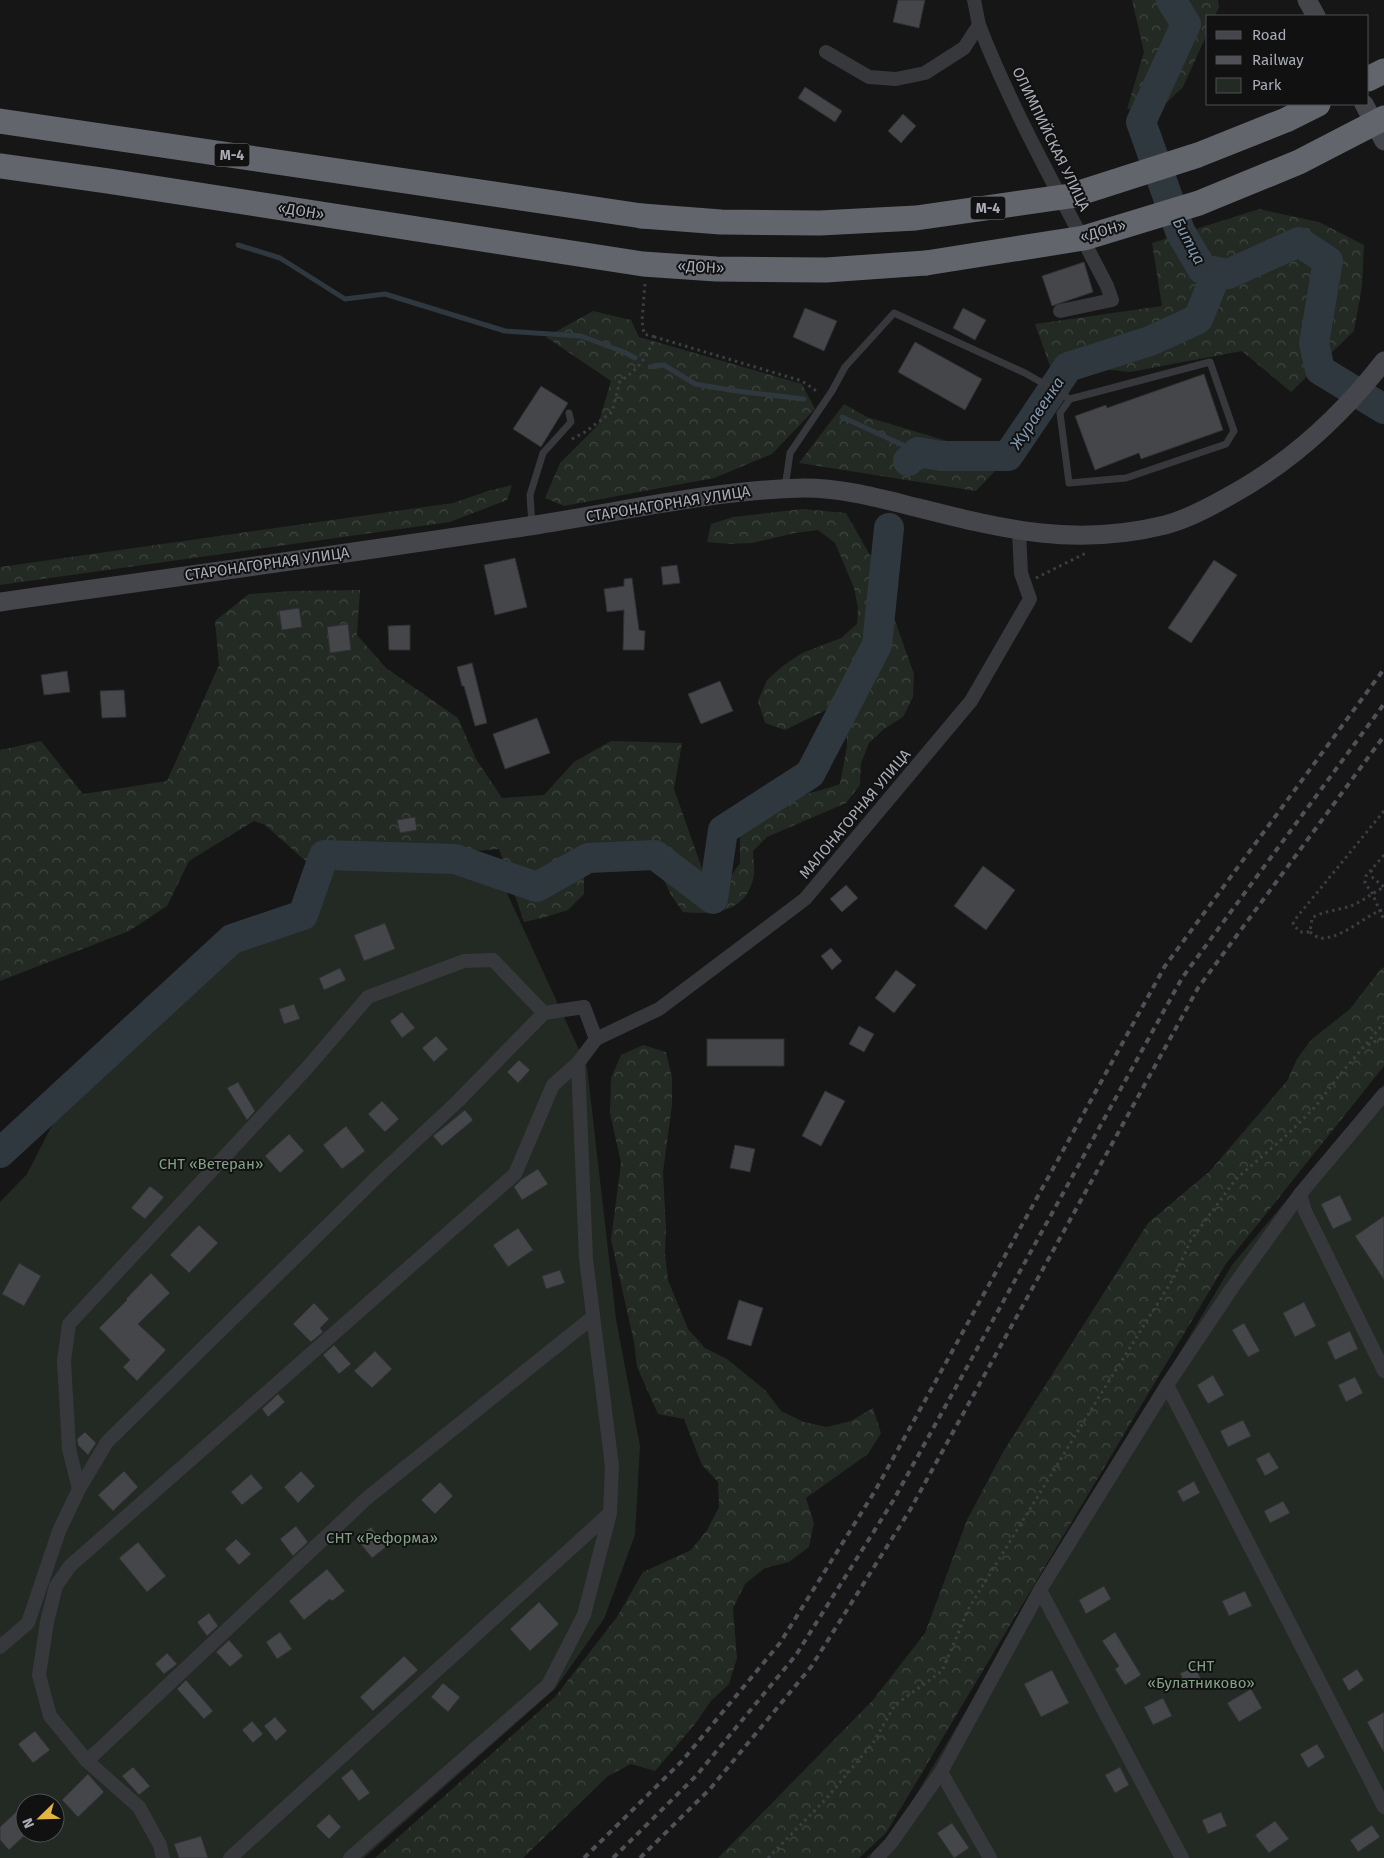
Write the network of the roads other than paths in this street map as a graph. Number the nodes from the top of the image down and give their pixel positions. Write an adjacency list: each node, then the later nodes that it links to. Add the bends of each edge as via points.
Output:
1 (974, 0): 4 (street, ОЛИМПИЙСКАЯ УЛИЦА)
2 (1307, 0): 3 (main road)
3 (1315, 15)
4 (979, 25): 5 (street, via 964,48 925,74 896,79 869,77); 14 (street, ОЛИМПИЙСКАЯ УЛИЦА, via 1112,300)
5 (826, 52)
6 (1384, 71): 7 (highway)
7 (1369, 78)
8 (1316, 105): 11 (highway, М-4, bridge, via 1198,155 1070,196 916,218 820,223 721,222 642,216)
9 (1365, 105): 12 (main road)
10 (1384, 118): 13 (highway, «ДОН», bridge, via 1299,162 1199,203 1084,238 926,263 835,269 716,269 644,274 128,184)
11 (0, 120)
12 (1384, 141)
13 (0, 166)
14 (1060, 311)
15 (1384, 361): 20 (main road, СТАРОНАГОРНАЯ УЛИЦА, via 1311,440 1245,488 1191,516 1115,534 1055,535)
16 (1070, 399): 16 (lane, via 1060,413 1069,484 1126,478 1226,444 1234,431 1210,362); 18 (lane, via 1025,373 894,313 845,367 790,453)
17 (570, 413): 19 (lane, via 571,422 543,453 530,495)
18 (784, 489): 19 (main road, СТАРОНАГОРНАЯ УЛИЦА, via 711,496); 20 (main road, СТАРОНАГОРНАЯ УЛИЦА, via 832,489 866,495)
19 (532, 526): 21 (main road, СТАРОНАГОРНАЯ УЛИЦА)
20 (1019, 531): 23 (street, МАЛОНАГОРНАЯ УЛИЦА, via 1021,573 1030,599 971,701 805,899 659,1009)
21 (0, 602)
22 (544, 1013): 23 (street, via 584,1007); 30 (street, via 458,1101 107,1442); 30 (street, via 493,960 464,961 368,997 307,1068 69,1324 64,1361 68,1440)
23 (596, 1039): 24 (street)
24 (578, 1063): 27 (street, via 586,1259); 34 (street, via 553,1084 515,1174 70,1566 56,1586 39,1675 50,1716)
25 (1384, 1094): 26 (street)
26 (1300, 1194): 28 (street, via 1305,1211); 29 (street)
27 (593, 1317): 31 (street, via 612,1466); 34 (street, via 367,1498)
28 (1384, 1371)
29 (1167, 1385): 32 (street); 36 (street)
30 (79, 1489): 33 (street, via 59,1531 28,1624)
31 (610, 1513): 38 (street); 39 (street, via 584,1615 548,1685)
32 (1040, 1590): 35 (street); 42 (street)
33 (0, 1647)
34 (87, 1761): 37 (street, via 139,1807 160,1845)
35 (941, 1772): 40 (street); 41 (street)
36 (1384, 1807)
37 (163, 1858)
38 (230, 1858)
39 (350, 1858)
40 (877, 1858)
41 (990, 1858)
42 (1182, 1858)

